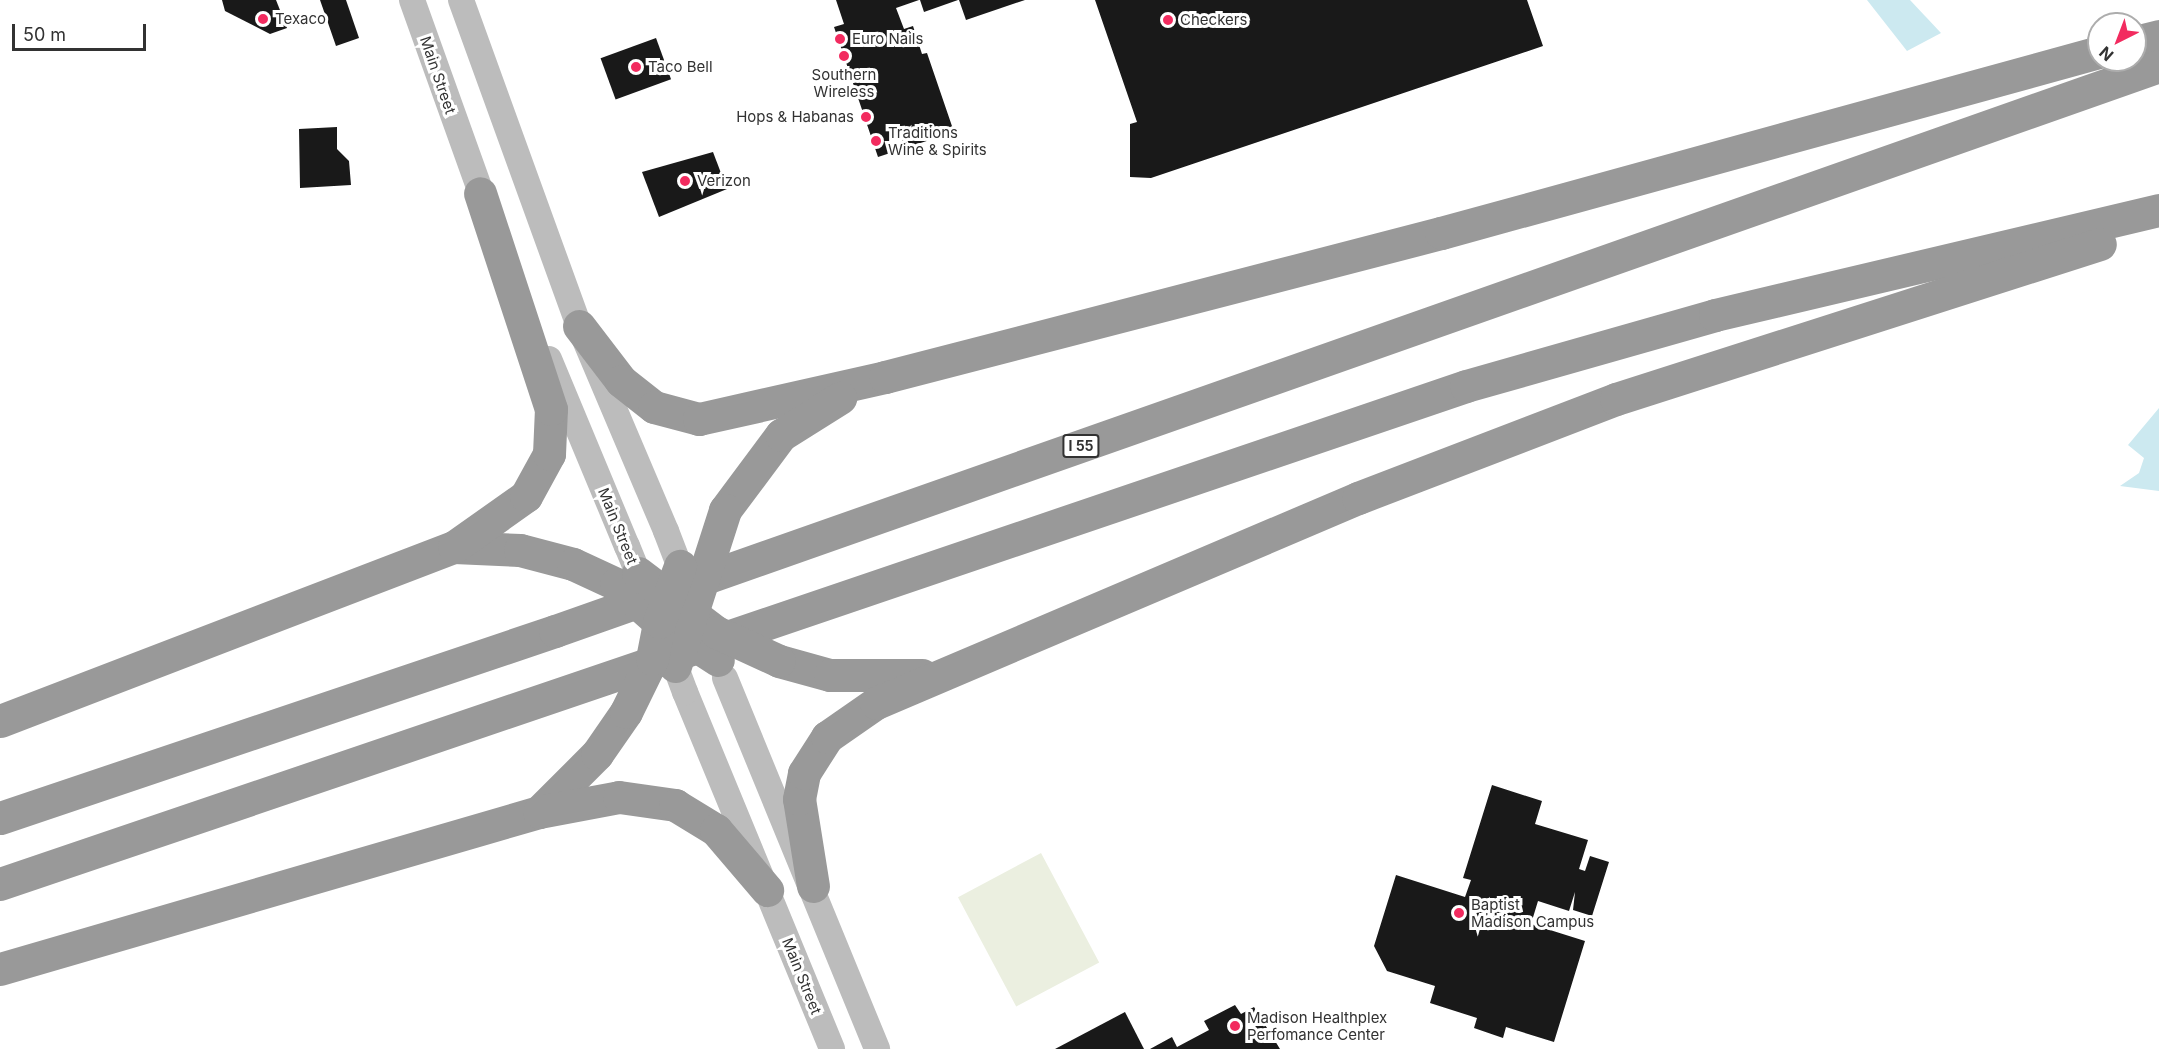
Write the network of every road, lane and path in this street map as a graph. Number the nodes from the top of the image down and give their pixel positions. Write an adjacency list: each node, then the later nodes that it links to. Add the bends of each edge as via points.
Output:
1 (412, 0): 5 (main road, Main Street)
2 (461, 0): 8 (main road)
3 (2087, 55): 9 (highway, via 1441,233)
4 (2159, 66): 18 (highway, I 55, via 589,619)
5 (480, 193): 10 (highway, via 551,409 549,454 526,496); 11 (main road, Main Street)
6 (2159, 210): 19 (highway, via 1715,315 1466,386)
7 (2159, 224): 15 (highway, via 1616,399 1358,498)
8 (579, 326): 9 (highway, via 629,388 654,407 699,419); 12 (main road, bridge)
9 (885, 377): 13 (highway, bridge, via 818,408 781,435 725,510)
10 (454, 546): 13 (highway, bridge, via 520,550 573,564 616,584); 16 (highway)
11 (632, 560): 13 (highway, bridge)
12 (680, 566): 13 (highway, bridge)
13 (678, 638): 14 (highway, bridge); 15 (highway, bridge, via 724,636 779,661 830,675 899,678); 17 (highway, bridge, via 652,659 626,712 597,753); 21 (main road, Main Street)
14 (721, 669): 20 (main road)
15 (955, 670): 20 (highway, via 876,703 827,737 804,773 799,799)
16 (0, 721)
17 (539, 813): 21 (highway, via 619,797 675,806 716,830); 22 (highway)
18 (0, 818)
19 (0, 884)
20 (813, 886): 24 (main road)
21 (767, 890): 23 (main road, Main Street)
22 (0, 969)
23 (832, 1049)
24 (877, 1049)

